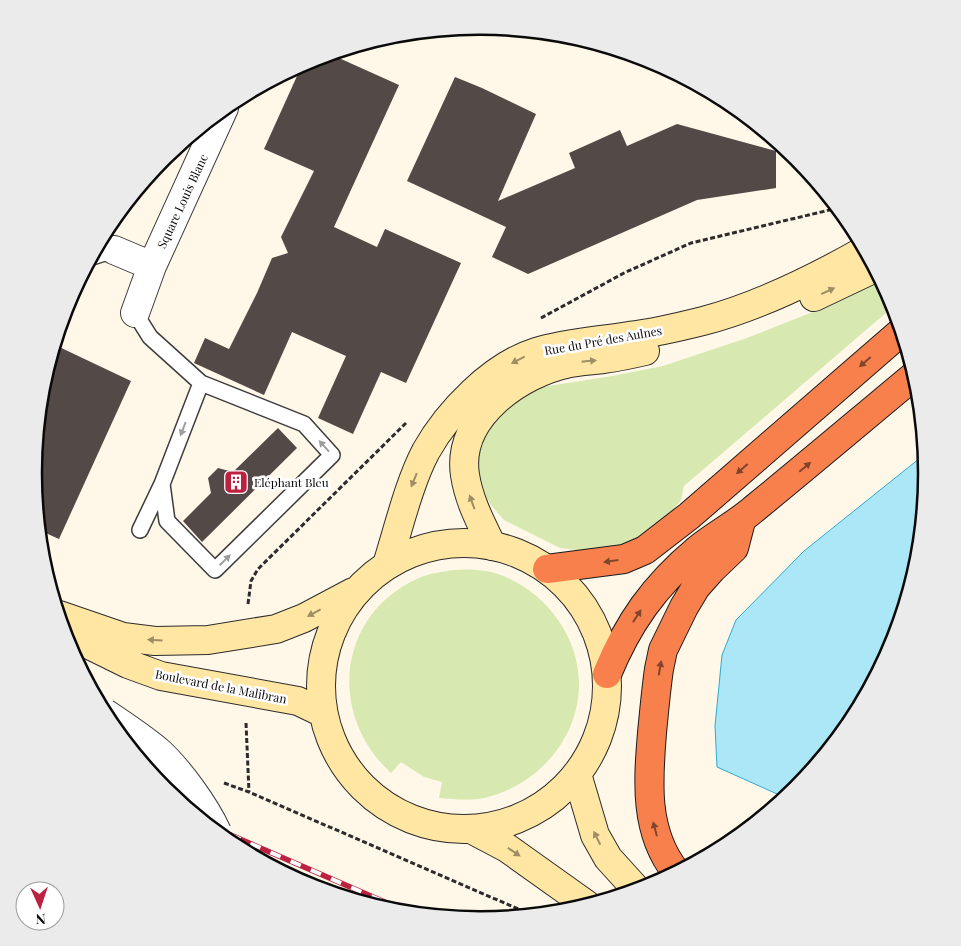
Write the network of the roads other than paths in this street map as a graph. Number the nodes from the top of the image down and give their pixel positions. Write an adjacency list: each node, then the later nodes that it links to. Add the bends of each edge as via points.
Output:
1 (217, 124): 5 (street, Square Louis Blanc)
2 (854, 245): 6 (street)
3 (103, 250): 5 (street)
4 (860, 254): 6 (main road, Rue du Pré des Aulnes)
5 (152, 266): 8 (street, Square Louis Blanc)
6 (832, 269): 16 (main road, Rue du Pré des Aulnes, one-way to 16, via 766,300 704,321 554,347 534,352 503,369 452,414 426,451)
7 (869, 271): 15 (main road, Rue du Pré des Aulnes, one-way to 7, via 468,490 464,474 466,447 488,408 512,387 525,378 570,363 660,349 742,326)
8 (136, 313): 11 (lane, via 150,337)
9 (896, 336): 17 (highway, one-way to 17, via 689,516 645,550 624,559)
10 (908, 381): 13 (highway, one-way to 10)
11 (201, 383): 12 (lane, one-way to 12); 12 (lane, one-way to 11, via 167,521 215,570 332,456 304,424)
12 (162, 484): 14 (lane)
13 (741, 521): 21 (highway, one-way to 13, via 625,636 664,581 698,549); 27 (highway, one-way to 13, via 658,838 648,789 659,668 663,650 684,608 696,587 734,548)
14 (140, 530)
15 (492, 546): 16 (main road, via 438,545 411,552); 17 (main road, via 520,554)
16 (387, 565): 18 (main road)
17 (547, 569): 21 (main road, via 570,589 589,614 601,644)
18 (357, 590): 19 (main road, one-way to 19, via 276,629 208,640 155,641 123,637); 22 (main road, via 341,612 325,652 320,687)
19 (67, 618)
20 (75, 639): 22 (main road, Boulevard de la Malibran, via 161,676 298,701)
21 (607, 674): 24 (main road, via 607,701 602,727 592,752)
22 (323, 713): 26 (main road, via 341,760 356,781 375,798 420,822 445,828)
23 (123, 726): 25 (street, bridge, via 159,752 184,780)
24 (577, 774): 26 (main road, via 541,807 519,819); 28 (main road, one-way to 24, via 608,858 595,835)
25 (207, 815)
26 (471, 829): 29 (main road, one-way to 29, via 507,848)
27 (672, 867)
28 (632, 884)
29 (579, 900)

